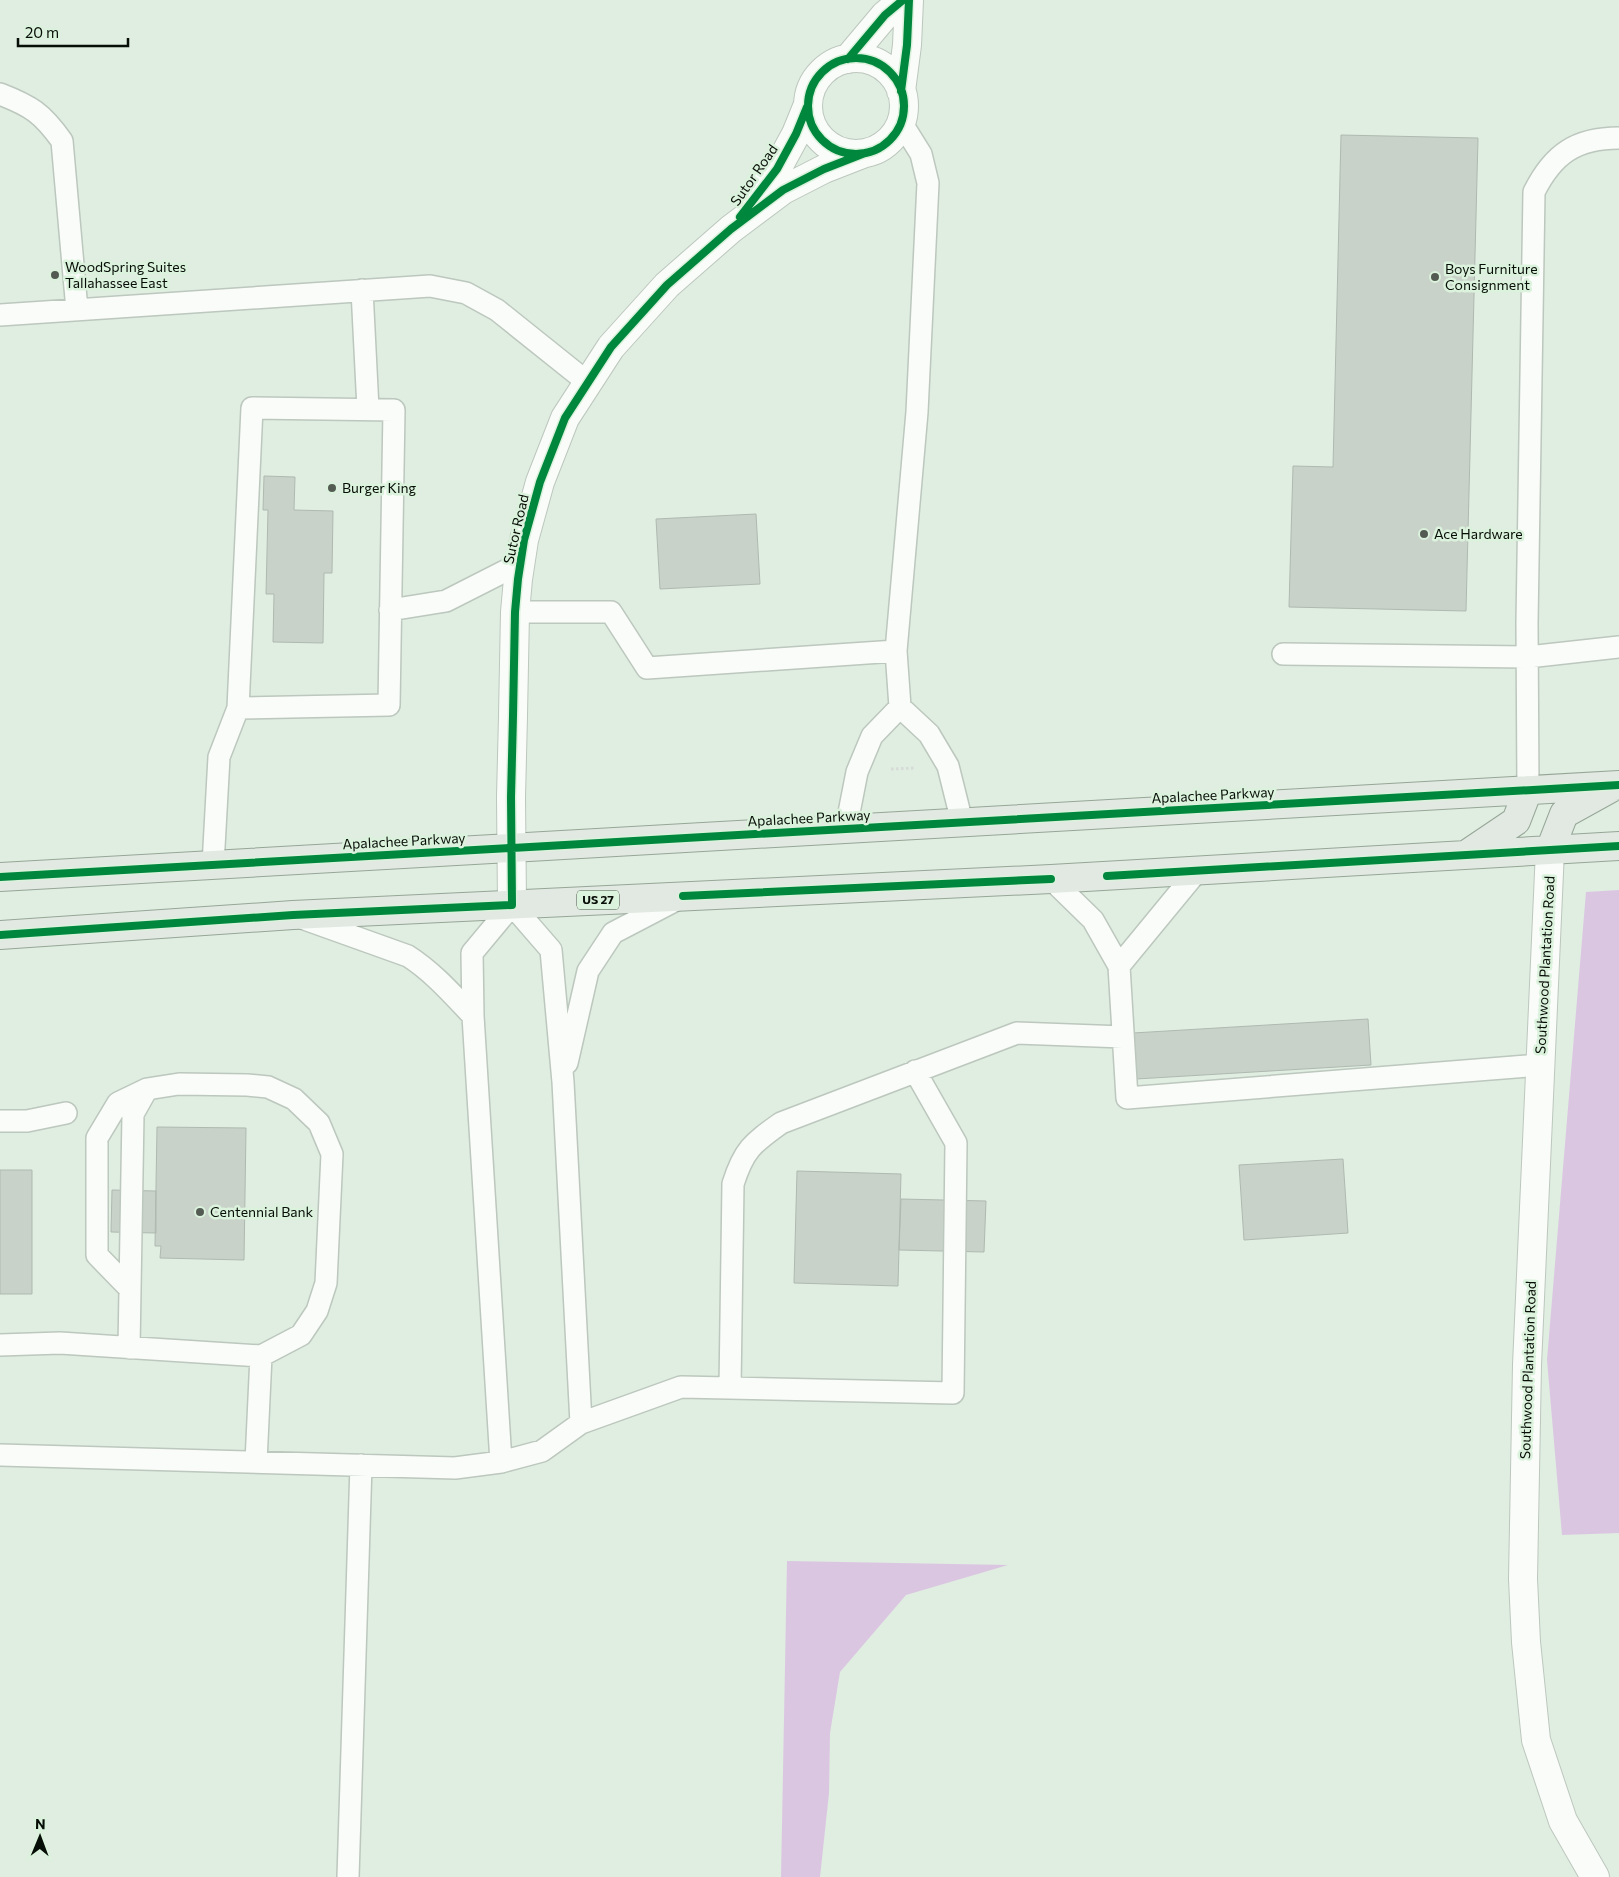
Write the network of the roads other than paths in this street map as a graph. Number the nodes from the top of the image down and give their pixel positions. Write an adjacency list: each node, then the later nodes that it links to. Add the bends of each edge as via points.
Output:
1 (903, 0): 3 (street, via 885,14)
2 (909, 0): 4 (street)
3 (848, 59): 4 (street, via 870,60 884,67); 6 (street, via 840,60 816,78 809,92)
4 (902, 91): 7 (street)
5 (0, 94): 12 (lane, via 26,104 48,121 62,140)
6 (808, 107): 9 (street, via 810,123 832,148 848,154); 10 (street, Sutor Road, via 777,169)
7 (901, 122): 9 (street, via 893,137 880,148); 20 (lane, via 921,154 928,183 917,412)
8 (1619, 138): 22 (lane, via 1601,138 1575,146 1551,164 1534,192)
9 (865, 153): 10 (street, Sutor Road, via 783,190)
10 (731, 229): 14 (street, Sutor Road, via 661,292 611,347)
11 (362, 290): 12 (lane); 14 (lane, via 430,286 466,293 497,310); 15 (lane)
12 (78, 310): 13 (lane)
13 (0, 315)
14 (587, 382): 16 (street, Sutor Road, via 565,418 540,482)
15 (368, 410): 17 (lane, via 394,410); 24 (lane, via 252,408)
16 (520, 563): 17 (lane, via 446,601); 18 (street, Sutor Road)
17 (390, 610): 24 (lane, via 388,705)
18 (515, 612): 20 (lane, via 611,612 647,668); 30 (street, Sutor Road)
19 (1619, 647): 22 (lane)
20 (896, 651): 23 (lane)
21 (1283, 654): 22 (lane)
22 (1528, 657): 26 (lane)
23 (900, 707): 27 (lane, via 929,734 948,766); 28 (lane, via 872,736 857,772)
24 (238, 708): 33 (lane, via 219,757)
25 (1618, 785): 26 (main road, Apalachee Parkway); 31 (main road, via 1564,814)
26 (1528, 790): 27 (main road, Apalachee Parkway); 32 (main road, via 1516,821)
27 (962, 822): 28 (main road, Apalachee Parkway)
28 (846, 828): 30 (main road, Apalachee Parkway)
29 (1619, 846): 31 (main road, US 27)
30 (512, 848): 33 (main road, Apalachee Parkway); 38 (street, Sutor Road)
31 (1550, 850): 32 (main road, US 27); 44 (street, Southwood Plantation Road)
32 (1466, 855): 34 (main road, US 27)
33 (213, 865): 35 (main road, Apalachee Parkway)
34 (1198, 870): 36 (main road, US 27); 41 (lane)
35 (0, 877)
36 (1051, 879): 37 (main road, US 27); 41 (lane, via 1093,920)
37 (683, 896): 38 (main road, US 27); 46 (lane, via 613,933 596,958 588,971)
38 (512, 905): 39 (main road, US 27); 42 (lane, via 472,952); 46 (lane, via 551,950)
39 (293, 915): 40 (main road, US 27); 42 (lane, via 408,956 446,987)
40 (0, 936)
41 (1119, 966): 43 (lane)
42 (473, 1016): 58 (lane)
43 (1123, 1037): 44 (lane, via 1127,1098); 45 (lane, via 1017,1033)
44 (1540, 1065): 61 (street, Southwood Plantation Road, via 1526,1374 1523,1579 1526,1642 1536,1740 1564,1822)
45 (915, 1072): 54 (lane, via 781,1123 755,1142 740,1162 733,1184); 54 (lane, via 956,1143 954,1393)
46 (563, 1082): 55 (lane)
47 (147, 1089): 50 (lane, via 133,1114); 50 (lane, via 118,1103 97,1138 97,1255); 53 (lane, via 179,1084 268,1088 294,1099 319,1123 332,1154 326,1283 317,1311 301,1335)
48 (66, 1113): 49 (lane, via 27,1121)
49 (0, 1121)
50 (130, 1289): 52 (lane)
51 (0, 1345): 52 (lane, via 60,1343)
52 (129, 1348): 53 (lane)
53 (261, 1356): 57 (lane)
54 (730, 1388): 55 (lane, via 681,1387)
55 (581, 1423): 58 (lane, via 542,1451)
56 (0, 1455): 57 (lane)
57 (256, 1462): 59 (lane)
58 (501, 1462): 59 (lane, via 455,1468)
59 (361, 1465): 60 (lane)
60 (348, 1877)
61 (1595, 1877)

